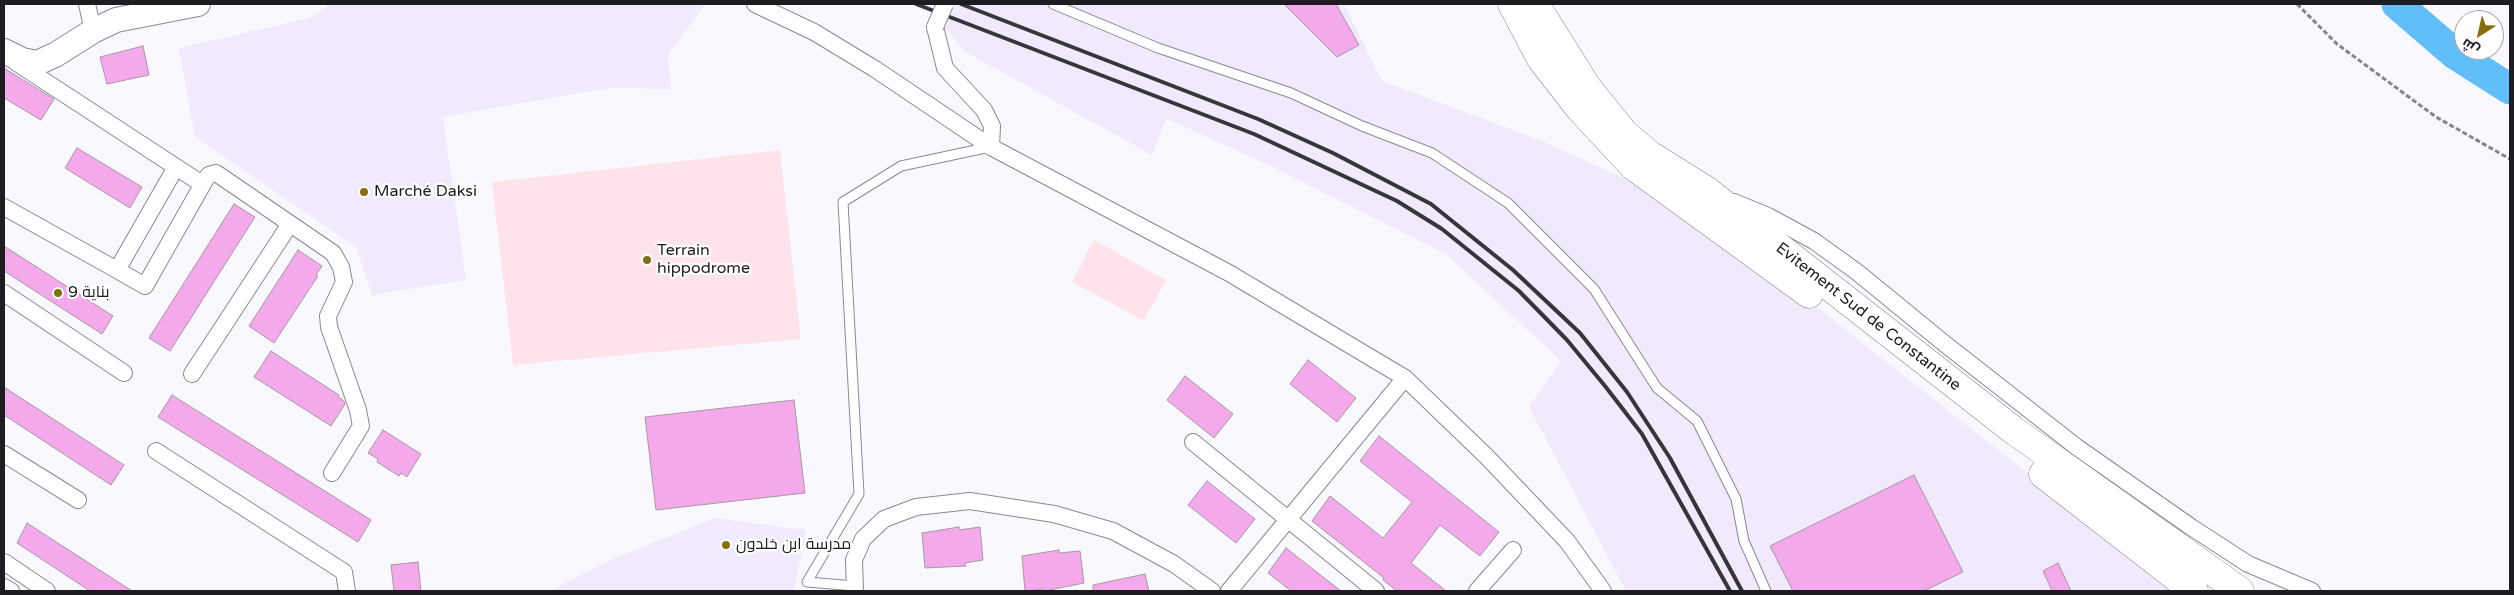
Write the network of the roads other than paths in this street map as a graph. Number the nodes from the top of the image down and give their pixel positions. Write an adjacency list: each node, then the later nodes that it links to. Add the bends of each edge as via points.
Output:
1 (87, 4): 8 (street)
2 (198, 4): 8 (main road, via 116,20)
3 (755, 4): 10 (street, via 814,32)
4 (945, 4): 10 (street, bridge, via 935,27 945,68 984,110 992,126)
5 (1053, 4): 39 (lane, via 1158,48 1291,93 1432,154 1508,202 1594,289 1657,388 1697,421 1736,499 1744,540)
6 (1512, 4): 40 (highway, Evitement Sud de Constantine, via 1541,59 1580,109 1633,166 1882,346)
7 (1535, 4): 13 (highway, Evitement Sud de Constantine, via 1587,88 1625,134 1650,155)
8 (93, 31): 9 (main road, via 55,56 37,63)
9 (4, 52): 11 (street)
10 (991, 147): 20 (street, via 1229,273); 30 (lane, via 902,166 842,202 859,494 807,582)
11 (176, 167): 12 (street, via 202,184); 16 (street)
12 (204, 182): 15 (street, via 209,175 216,173); 16 (street, via 145,286)
13 (1706, 190): 41 (highway, Evitement Sud de Constantine, via 2013,430); 42 (street, via 1768,216 1814,241 1858,272 2078,448 2248,564)
14 (4, 207): 16 (street)
15 (290, 224): 19 (street); 24 (street, via 333,253 341,267 344,282 328,316 329,327 361,426)
16 (117, 270)
17 (4, 293): 18 (street)
18 (124, 373)
19 (192, 374)
20 (1404, 378): 26 (street); 38 (street, via 1488,457 1567,541)
21 (1193, 442): 26 (street)
22 (156, 451): 33 (street, via 344,572)
23 (4, 454): 25 (street)
24 (332, 473)
25 (78, 500)
26 (1288, 520): 35 (street); 36 (street)
27 (1512, 550): 37 (street)
28 (4, 562): 32 (street)
29 (4, 587): 31 (street)
30 (855, 589): 34 (street, via 854,560 863,539 884,519 916,507 970,501 1054,514 1113,531 1174,564)
31 (11, 591)
32 (47, 591)
33 (347, 591)
34 (1212, 591)
35 (1229, 591)
36 (1376, 591)
37 (1478, 591)
38 (1603, 591)
39 (1766, 591)
40 (2194, 591)
41 (2240, 591)
42 (2312, 591)

